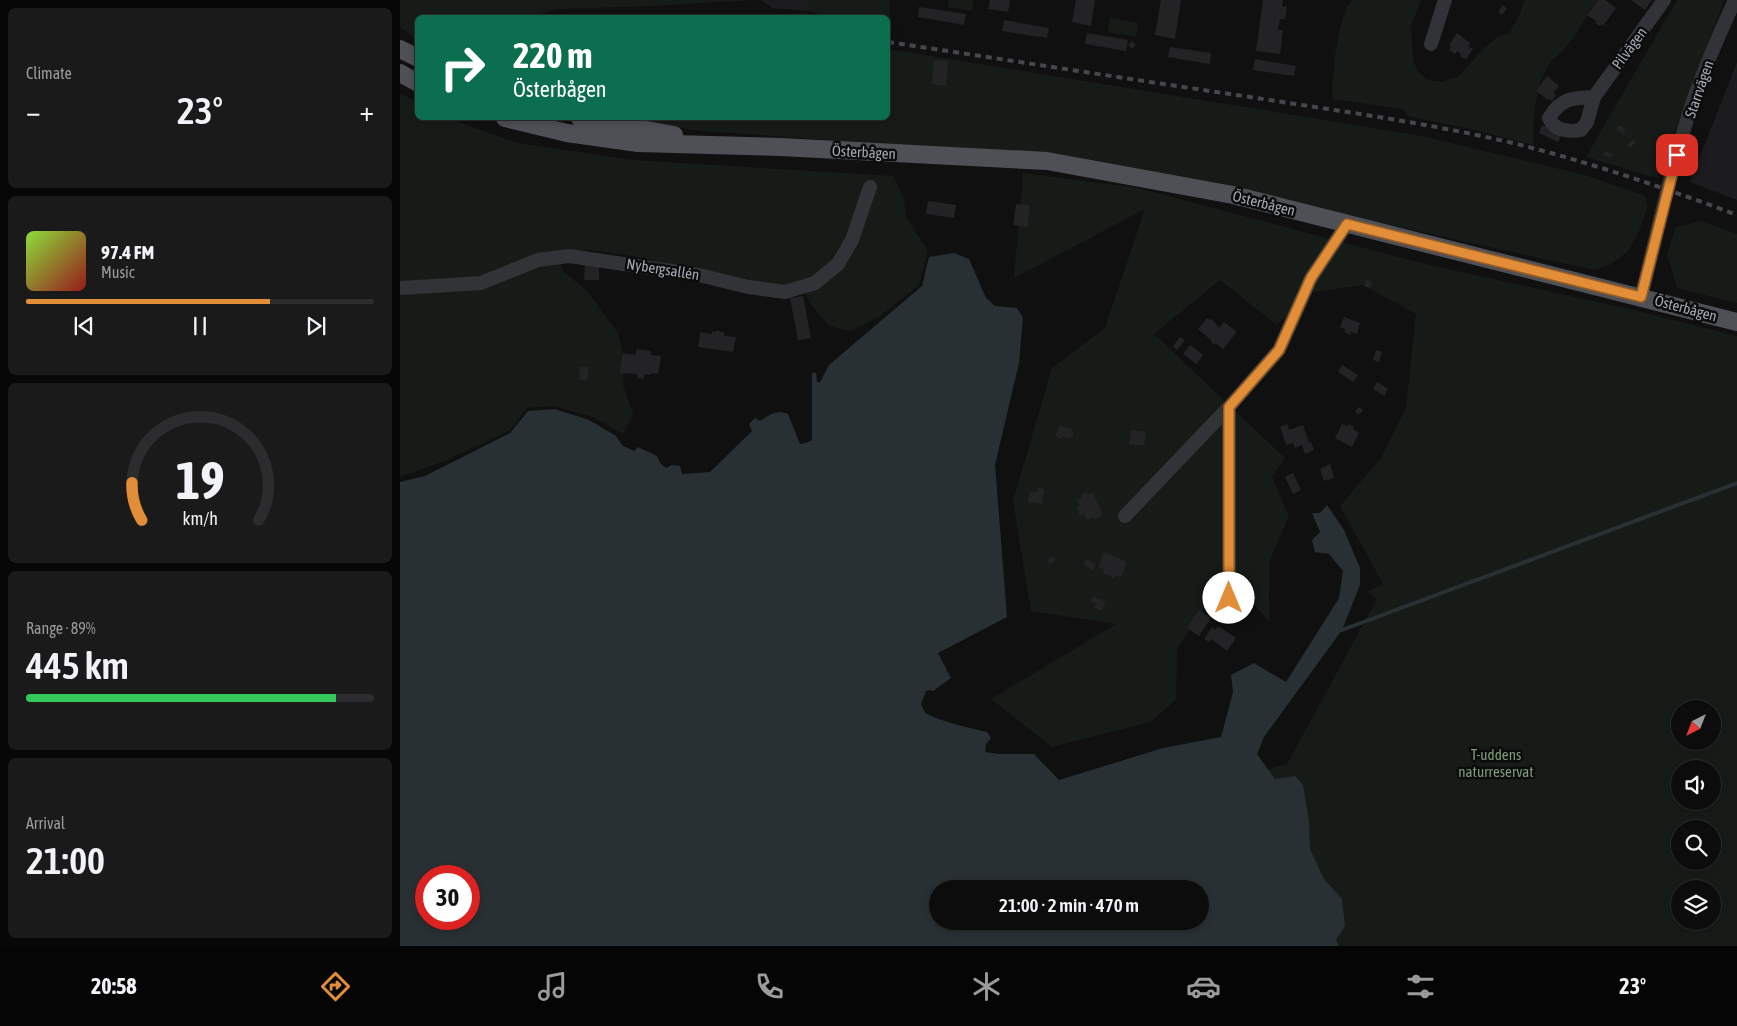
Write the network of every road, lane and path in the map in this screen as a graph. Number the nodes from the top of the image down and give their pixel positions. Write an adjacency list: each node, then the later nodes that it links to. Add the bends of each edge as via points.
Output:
1 (1445, 0): 4 (street)
2 (1664, 0): 9 (street, Pilvägen)
3 (1735, 0): 16 (street, Starrvägen, via 1694,99)
4 (1431, 44)
5 (400, 49): 6 (main road)
6 (415, 56)
7 (400, 73): 8 (main road)
8 (415, 81)
9 (1594, 97)
10 (513, 120): 12 (main road, Österbågen, via 612,140)
11 (591, 120): 12 (main road, Österbågen, via 672,135)
12 (782, 147): 14 (main road, Österbågen, via 1047,161 1233,196)
13 (870, 187): 15 (street, Nybergsallén, via 852,240 838,264 815,283 785,292 699,275 569,256 538,260 481,283)
14 (1347, 224): 16 (main road, Österbågen); 18 (street, via 1311,278 1279,350)
15 (400, 288)
16 (1641, 297): 17 (main road, Österbågen)
17 (1737, 322)
18 (1229, 407): 19 (street); 20 (street)
19 (1125, 516)
20 (1229, 598)

